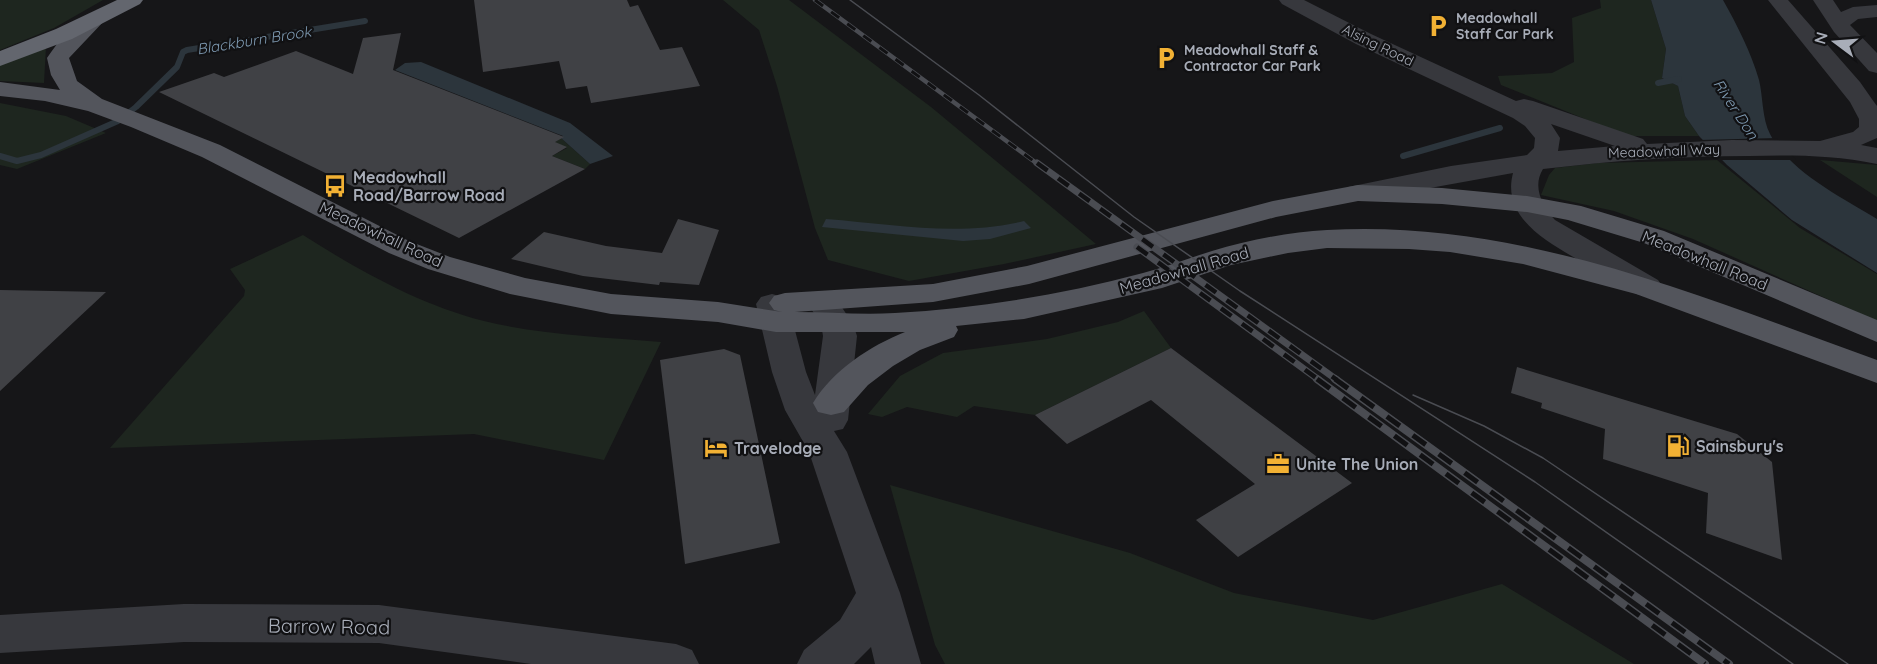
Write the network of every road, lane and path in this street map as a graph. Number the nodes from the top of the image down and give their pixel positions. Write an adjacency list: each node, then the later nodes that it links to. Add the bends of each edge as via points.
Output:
1 (133, 0): 6 (highway)
2 (1289, 0): 11 (street, Alsing Road)
3 (1778, 0): 8 (street, Meadowhall Way)
4 (1820, 0): 7 (street); 8 (street, via 1801,5 1803,11)
5 (1872, 4): 7 (street)
6 (95, 20): 9 (highway); 13 (main road, Meadowhall Road, via 58,58 60,74 68,87)
7 (1838, 23): 10 (street)
8 (1795, 24): 14 (street, Meadowhall Way, via 1853,90 1872,119 1871,130 1862,137)
9 (0, 59)
10 (1877, 66)
11 (1468, 87): 15 (street, Alsing Road); 17 (street, Alsing Road, via 1524,114 1541,127 1548,142)
12 (0, 89): 13 (main road, Meadowhall Road)
13 (102, 107): 22 (main road, Meadowhall Road, via 211,151 399,247 469,273 611,304)
14 (1825, 147): 15 (street, Meadowhall Way); 16 (street, Meadowhall Way)
15 (1655, 149): 17 (street, Meadowhall Way)
16 (1877, 156)
17 (1539, 160): 18 (street, Meadowhall Road, via 1420,179); 19 (street, via 1528,171)
18 (1358, 194): 19 (main road, Meadowhall Road); 21 (main road, Meadowhall Road, via 1212,224 1029,275)
19 (1527, 204): 20 (street, Meadowhall Road, via 1551,232); 24 (main road, Meadowhall Road, via 1571,212 1654,237)
20 (1647, 287): 23 (main road, Meadowhall Road, via 1482,248 1409,240 1327,239 1236,254 1151,281); 25 (main road, Meadowhall Road)
21 (830, 312): 22 (main road, Meadowhall Road); 23 (main road, Meadowhall Road, via 894,323); 26 (street, via 840,336)
22 (774, 313): 27 (street, via 803,410)
23 (989, 314): 26 (main road, via 913,340 880,356 852,378)
24 (1877, 333)
25 (1877, 372)
26 (831, 402): 27 (street)
27 (828, 452): 28 (street)
28 (878, 593): 30 (street, via 866,622); 32 (street)
29 (0, 634): 31 (street, Barrow Road, via 184,623 379,624)
30 (842, 657)
31 (664, 664)
32 (898, 664)

